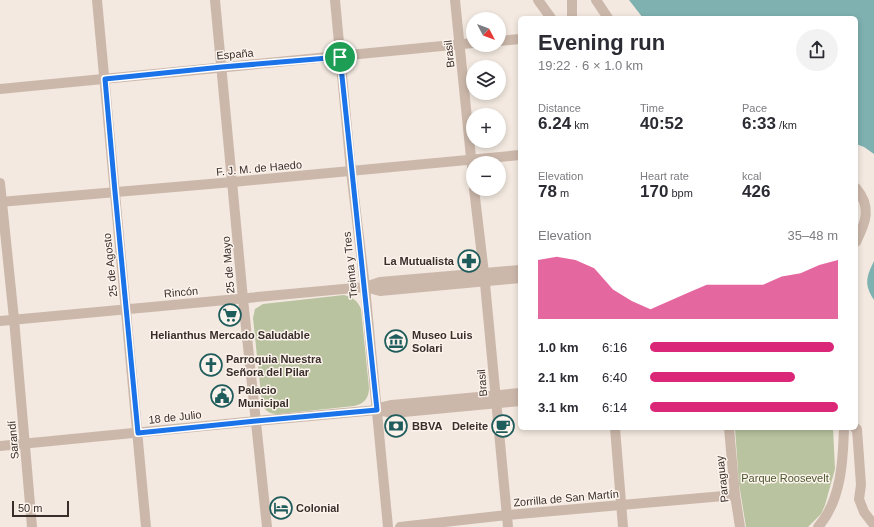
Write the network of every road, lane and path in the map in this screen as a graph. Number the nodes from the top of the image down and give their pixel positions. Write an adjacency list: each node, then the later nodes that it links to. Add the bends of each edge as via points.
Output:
1 (97, 0): 17 (street, 25 de Agosto)
2 (215, 0): 16 (street, 25 de Mayo)
3 (335, 0): 15 (street, Treinta y Tres)
4 (455, 0): 13 (street, Brasil)
5 (538, 0): 8 (street)
6 (572, 0): 9 (street)
7 (596, 0): 10 (street)
8 (550, 16)
9 (572, 16)
10 (607, 16)
11 (518, 39): 12 (street)
12 (506, 40)
13 (460, 44): 14 (street, España); 15 (street, España); 20 (street, Brasil)
14 (466, 44)
15 (340, 57): 16 (street, España); 23 (street, Treinta y Tres)
16 (222, 67): 17 (street, España); 24 (street, 25 de Mayo)
17 (105, 79): 18 (street, España); 27 (street, 25 de Agosto)
18 (0, 89)
19 (518, 155): 21 (street, F. J. M. de Haedo)
20 (471, 156)
21 (506, 156)
22 (466, 160): 23 (street, F. J. M. de Haedo)
23 (351, 171): 24 (street, F. J. M. de Haedo); 34 (street, Treinta y Tres)
24 (233, 182): 27 (street, F. J. M. de Haedo); 35 (street, 25 de Mayo)
25 (0, 183): 29 (street, Sarandí)
26 (858, 191): 30 (street, via 867,211)
27 (115, 192): 29 (street, F. J. M. de Haedo); 36 (street, 25 de Agosto)
28 (475, 196): 32 (street, Brasil)
29 (1, 202): 37 (street, Sarandí)
30 (858, 238)
31 (518, 270): 32 (street, Rincón)
32 (484, 277): 33 (street, Rincón); 34 (street, Rincón, via 380,291); 40 (street, Brasil)
33 (518, 278)
34 (365, 287): 35 (street, Rincón); 42 (street, Treinta y Tres)
35 (243, 299): 36 (street, Rincón); 43 (street, 25 de Mayo)
36 (127, 309): 37 (street, Rincón); 48 (street, 25 de Agosto)
37 (14, 319): 38 (street, Rincón); 49 (street, Sarandí)
38 (0, 321)
39 (518, 394): 40 (street, 18 de Julio)
40 (496, 400): 41 (street, 18 de Julio); 42 (street, 18 de Julio, via 392,405); 53 (street, Brasil)
41 (518, 401)
42 (377, 410): 43 (street, 18 de Julio); 58 (street, Treinta y Tres)
43 (256, 421): 48 (street, 18 de Julio); 57 (street, 25 de Mayo)
44 (615, 430): 52 (street)
45 (729, 430): 51 (street, Paraguay)
46 (844, 430): 63 (street, via 841,471 834,498 826,518)
47 (857, 430): 54 (street, via 862,485 860,499 864,512)
48 (138, 433): 49 (street, 18 de Julio); 56 (street, 25 de Agosto)
49 (25, 444): 50 (street, 18 de Julio); 55 (street, Sarandí)
50 (0, 446)
51 (735, 494): 52 (street, Zorrilla de San Martín); 62 (street, Paraguay)
52 (620, 505): 53 (street, Zorrilla de San Martín); 61 (street)
53 (507, 515): 59 (street, Zorrilla de San Martín); 60 (street, Brasil)
54 (874, 525)
55 (32, 527)
56 (146, 527)
57 (267, 527)
58 (388, 527)
59 (400, 527)
60 (508, 527)
61 (623, 527)
62 (740, 527)
63 (818, 527)

